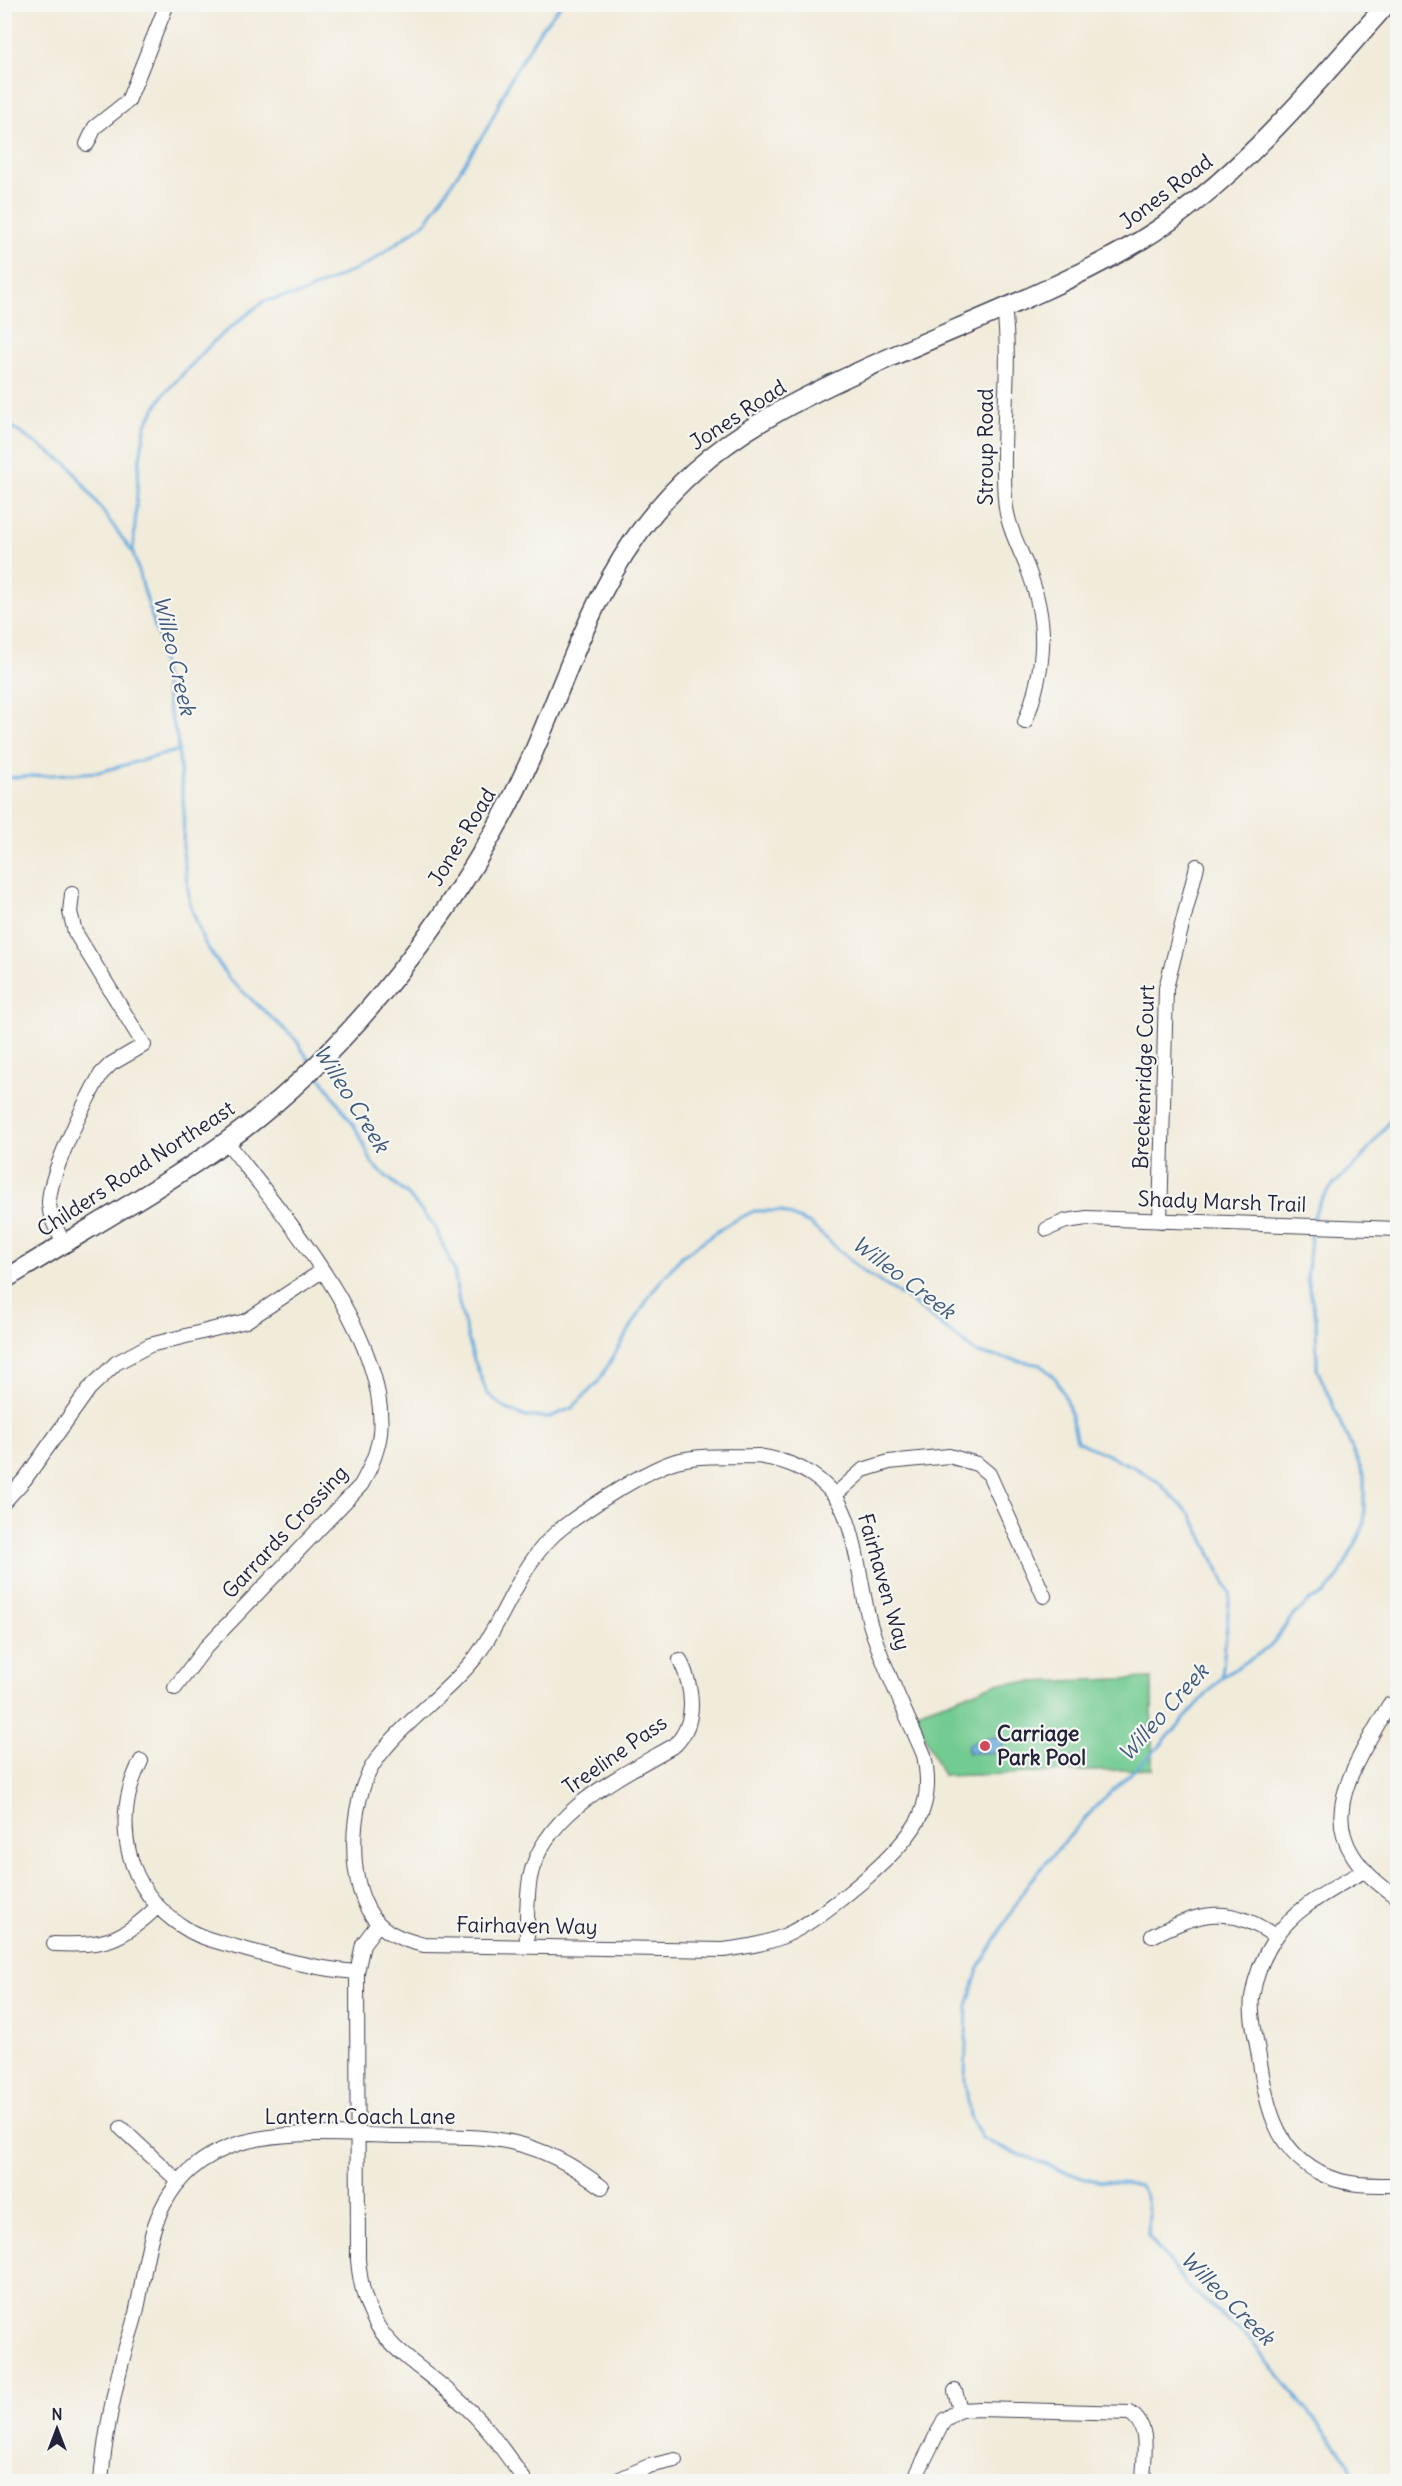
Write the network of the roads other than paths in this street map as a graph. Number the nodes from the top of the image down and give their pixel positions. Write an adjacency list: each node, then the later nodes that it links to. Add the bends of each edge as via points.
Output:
1 (167, 4): 3 (street, via 128,101 95,127)
2 (1388, 4): 4 (street, Jones Road, via 1254,148 1189,207 1124,250)
3 (87, 144)
4 (1004, 307): 5 (street, Stroup Road, via 1005,499 1011,530 1040,604 1043,633 1041,664); 8 (street, Jones Road, via 774,413 720,449 673,492 637,535 602,589 524,774 480,855 401,969)
5 (1025, 722)
6 (1197, 866): 10 (street, Breckenridge Court, via 1166,988)
7 (72, 894): 13 (street, via 70,912 75,932 144,1046 101,1074 54,1178 49,1206)
8 (314, 1065): 9 (street, Childers Road Northeast)
9 (226, 1142): 13 (street, Childers Road Northeast); 14 (street, Garrards Crossing)
10 (1160, 1221): 11 (street, Shady Marsh Trail, via 1087,1218); 12 (street, Shady Marsh Trail)
11 (1047, 1229)
12 (1398, 1229)
13 (64, 1243): 15 (street, Childers Road Northeast)
14 (322, 1271): 17 (street, via 246,1321 150,1345 116,1363 89,1389); 20 (street, Garrards Crossing, via 350,1313 375,1386 380,1434 371,1467 356,1492 206,1647)
15 (4, 1280)
16 (835, 1495): 18 (street, via 863,1470 875,1465 949,1456 977,1464 989,1474); 26 (street, Fairhaven Way, via 809,1473 775,1459 700,1457 657,1469 586,1511 553,1536 533,1559 476,1657 386,1749 367,1774 356,1813 356,1873 360,1893); 30 (street, Fairhaven Way, via 848,1523 877,1646 924,1755 928,1788 913,1830 903,1844 817,1917 766,1943 723,1950)
17 (4, 1502)
18 (1044, 1596)
19 (680, 1660): 30 (street, Treeline Pass, via 691,1681 684,1736 589,1797 547,1837 531,1877)
20 (175, 1688)
21 (1389, 1705): 23 (street, via 1350,1774 1342,1800 1345,1838)
22 (141, 1761): 25 (street, via 127,1796 125,1836 135,1874)
23 (1365, 1870): 24 (street); 28 (street, via 1305,1906)
24 (1398, 1898)
25 (157, 1907): 29 (street, via 137,1927 117,1939 101,1944); 31 (street, via 186,1929 206,1938 304,1966)
26 (378, 1924): 30 (street, Fairhaven Way, via 399,1937 424,1945); 31 (street, via 363,1944)
27 (1152, 1936): 28 (street, via 1187,1918 1218,1915 1247,1920)
28 (1276, 1937): 35 (street, via 1255,1984 1251,2014 1268,2110 1278,2133 1298,2158 1326,2175 1349,2183)
29 (54, 1944)
30 (526, 1947)
31 (357, 1972): 33 (street)
32 (121, 2128): 34 (street)
33 (358, 2135): 34 (street, Lantern Coach Lane, via 283,2134 245,2140 209,2157); 36 (street, Lantern Coach Lane, via 518,2142 553,2154); 41 (street, via 358,2260 369,2314 400,2354 468,2409)
34 (179, 2182): 40 (street, Lantern Coach Lane, via 162,2208 147,2250 135,2316 114,2392)
35 (1398, 2185)
36 (602, 2187)
37 (955, 2391): 38 (street)
38 (960, 2410): 43 (street, via 944,2420); 44 (street, via 1143,2413)
39 (675, 2460): 42 (street)
40 (101, 2481)
41 (526, 2481)
42 (613, 2481)
43 (913, 2481)
44 (1143, 2481)

